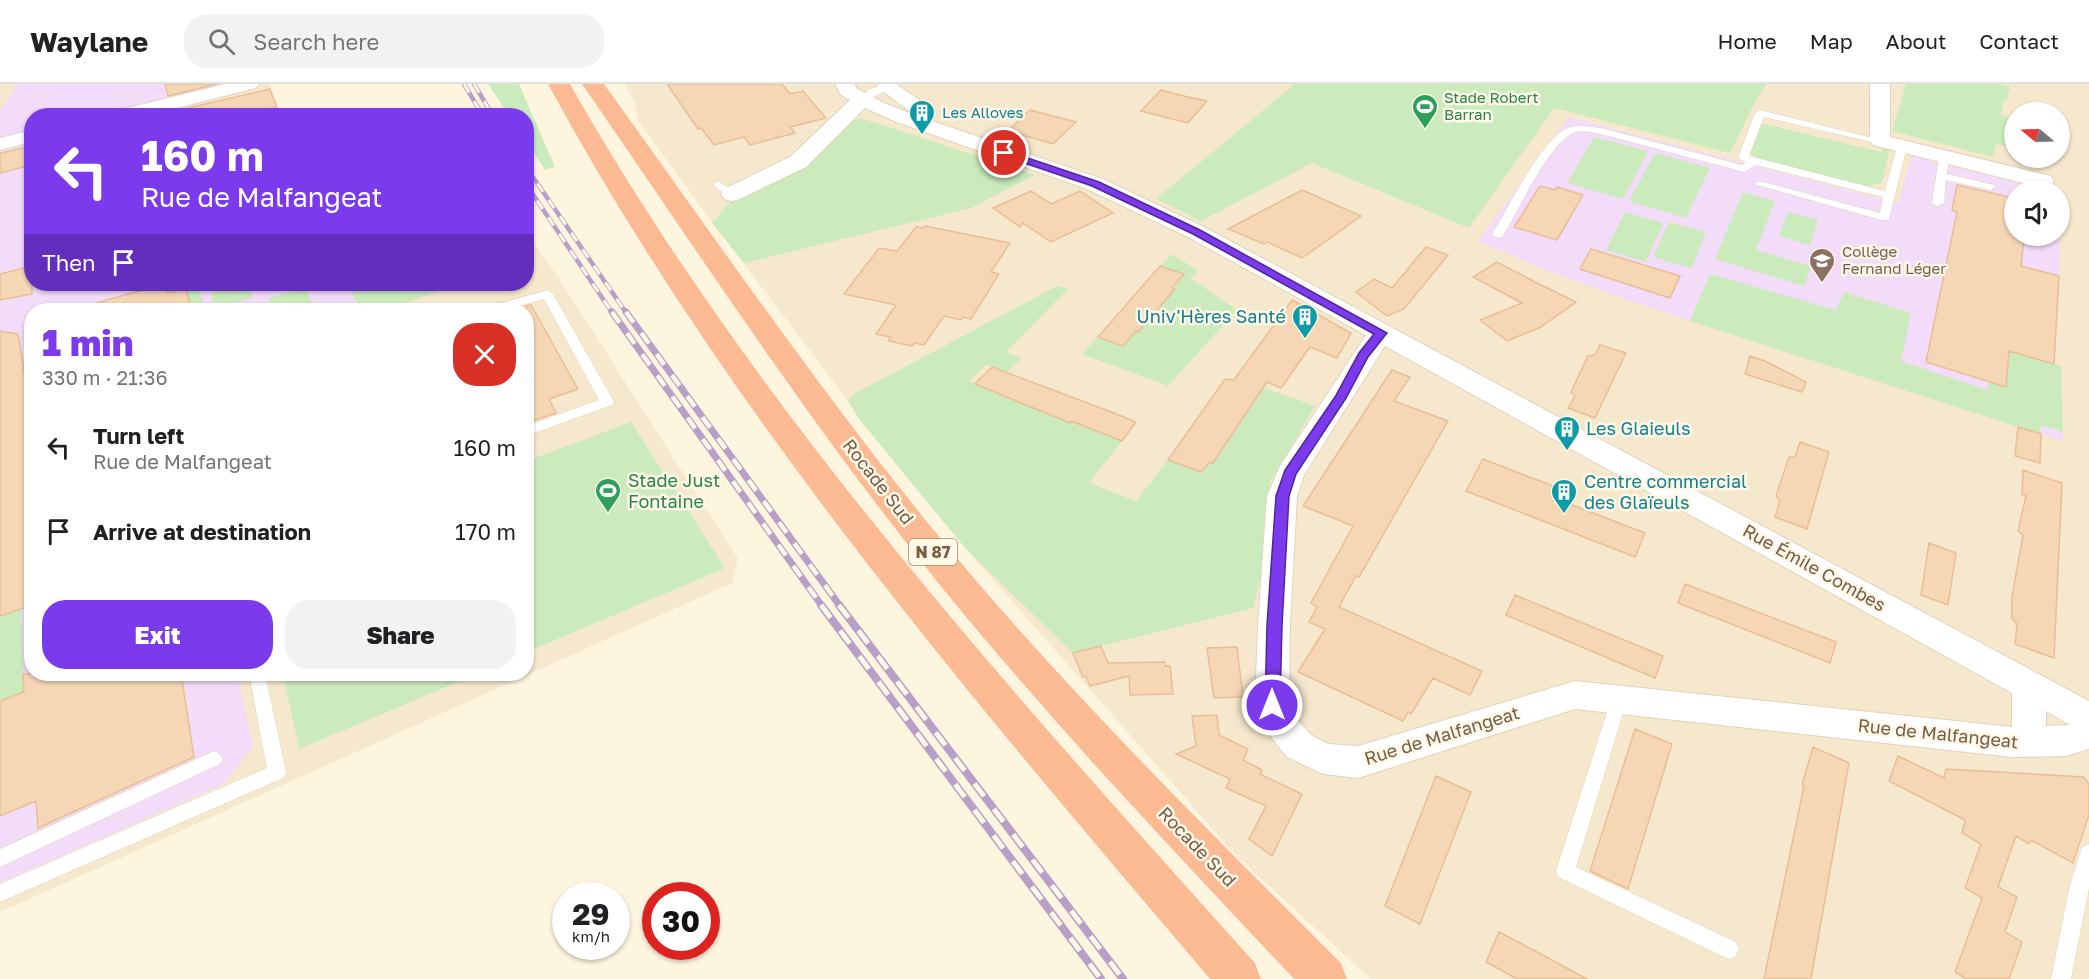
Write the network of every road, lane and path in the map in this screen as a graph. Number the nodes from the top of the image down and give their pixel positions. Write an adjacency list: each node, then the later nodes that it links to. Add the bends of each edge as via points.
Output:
1 (249, 84): 8 (street)
2 (559, 84): 37 (highway, N 87, via 649,237 812,466 983,681)
3 (593, 84): 38 (highway, Rocade Sud / N 87, via 830,418 921,538 1135,783)
4 (845, 84): 7 (street, via 848,91)
5 (1880, 84): 11 (street)
6 (890, 86): 7 (lane); 10 (street)
7 (862, 92): 10 (street); 19 (street, via 804,158)
8 (151, 108)
9 (24, 138): 12 (street)
10 (961, 138): 24 (street, via 1095,184 1227,248)
11 (1880, 141): 13 (street); 14 (lane, via 1760,113 1743,158)
12 (0, 144)
13 (1902, 146): 15 (street); 20 (lane)
14 (1754, 161): 20 (lane); 22 (lane, via 1744,169 1578,128 1551,149)
15 (1944, 167): 16 (street); 18 (lane); 21 (lane)
16 (2036, 180)
17 (1759, 184): 20 (lane, via 1885,218)
18 (1990, 187)
19 (725, 189)
20 (1888, 195)
21 (1938, 203)
22 (1498, 235)
23 (516, 303): 25 (lane, via 547,294 607,402)
24 (1381, 333): 27 (street, Rue Émile Combes); 28 (street, Rue de Malfangeat, via 1290,473 1282,496 1272,705 1283,727 1299,746 1323,759 1358,762 1575,695)
25 (534, 428)
26 (258, 681): 35 (lane, via 277,772)
27 (2029, 685): 29 (street, Rue Émile Combes); 31 (street, Rue de Malfangeat)
28 (1619, 700): 31 (street, Rue de Malfangeat); 36 (lane, via 1565,871)
29 (2089, 718)
30 (2089, 734): 31 (street, Rue de Malfangeat, via 2067,741)
31 (2029, 743)
32 (214, 759): 34 (lane)
33 (2089, 853): 39 (lane)
34 (0, 858)
35 (0, 892)
36 (1729, 949)
37 (1239, 979)
38 (1324, 979)
39 (2061, 979)

